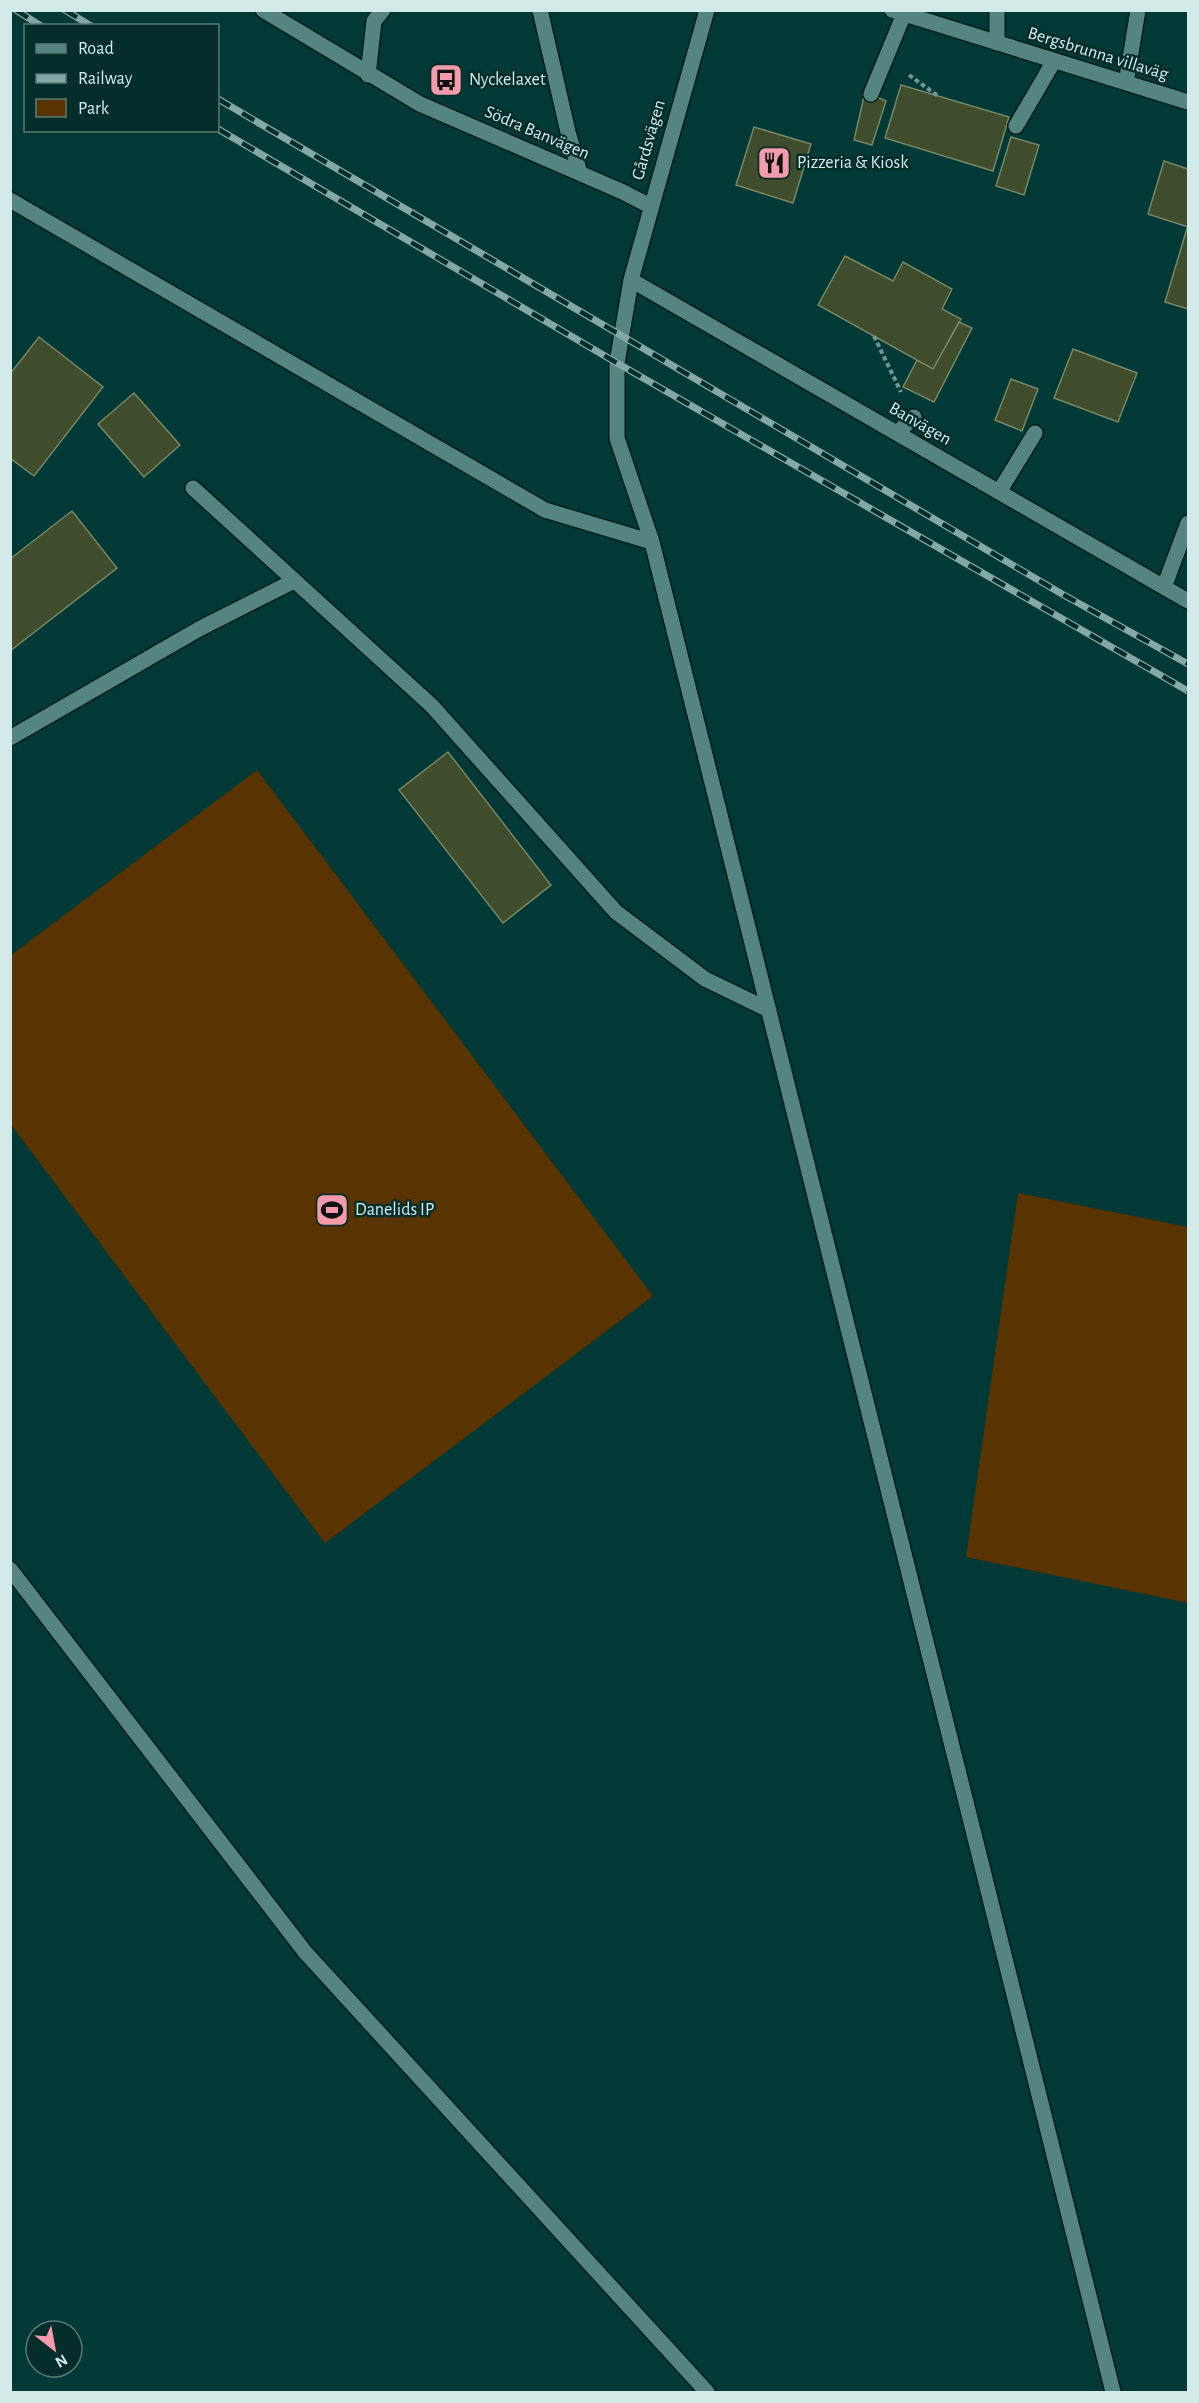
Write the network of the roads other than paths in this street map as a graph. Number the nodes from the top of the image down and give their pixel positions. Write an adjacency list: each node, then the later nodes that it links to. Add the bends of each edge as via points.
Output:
1 (262, 10): 8 (street, Södra Banvägen)
2 (383, 10): 11 (street, via 374,21)
3 (540, 10): 16 (street)
4 (707, 10): 18 (street, Gårdsvägen)
5 (997, 10): 9 (street)
6 (1138, 10): 12 (street)
7 (898, 12): 9 (street, Bergsbrunna villaväg); 13 (street)
8 (286, 17): 11 (street, Södra Banvägen)
9 (997, 43): 10 (street, Bergsbrunna villaväg)
10 (1054, 61): 12 (street, Bergsbrunna villaväg); 15 (street)
11 (368, 75): 16 (street, Södra Banvägen, via 420,104)
12 (1126, 83): 14 (street, Bergsbrunna villaväg)
13 (871, 94)
14 (1188, 102)
15 (1016, 126)
16 (580, 173): 18 (street, Södra Banvägen)
17 (10, 200): 26 (street, via 544,510)
18 (650, 206): 19 (street, Gårdsvägen)
19 (631, 280): 21 (street, Banvägen); 26 (street, Gårdsvägen, via 617,363 617,438)
20 (914, 417): 21 (street)
21 (897, 433): 24 (street, Banvägen)
22 (1035, 433): 24 (street)
23 (193, 488): 27 (street)
24 (999, 492): 28 (street, Banvägen)
25 (1188, 523): 28 (street)
26 (652, 542): 31 (street, Gårdsvägen)
27 (294, 581): 30 (street, via 199,629); 31 (street, via 432,706 616,912 705,979)
28 (1164, 587): 29 (street, Banvägen)
29 (1188, 601)
30 (10, 738)
31 (769, 1010): 34 (street, Gårdsvägen)
32 (10, 1569): 33 (street, via 305,1953)
33 (706, 2392)
34 (1113, 2392)

